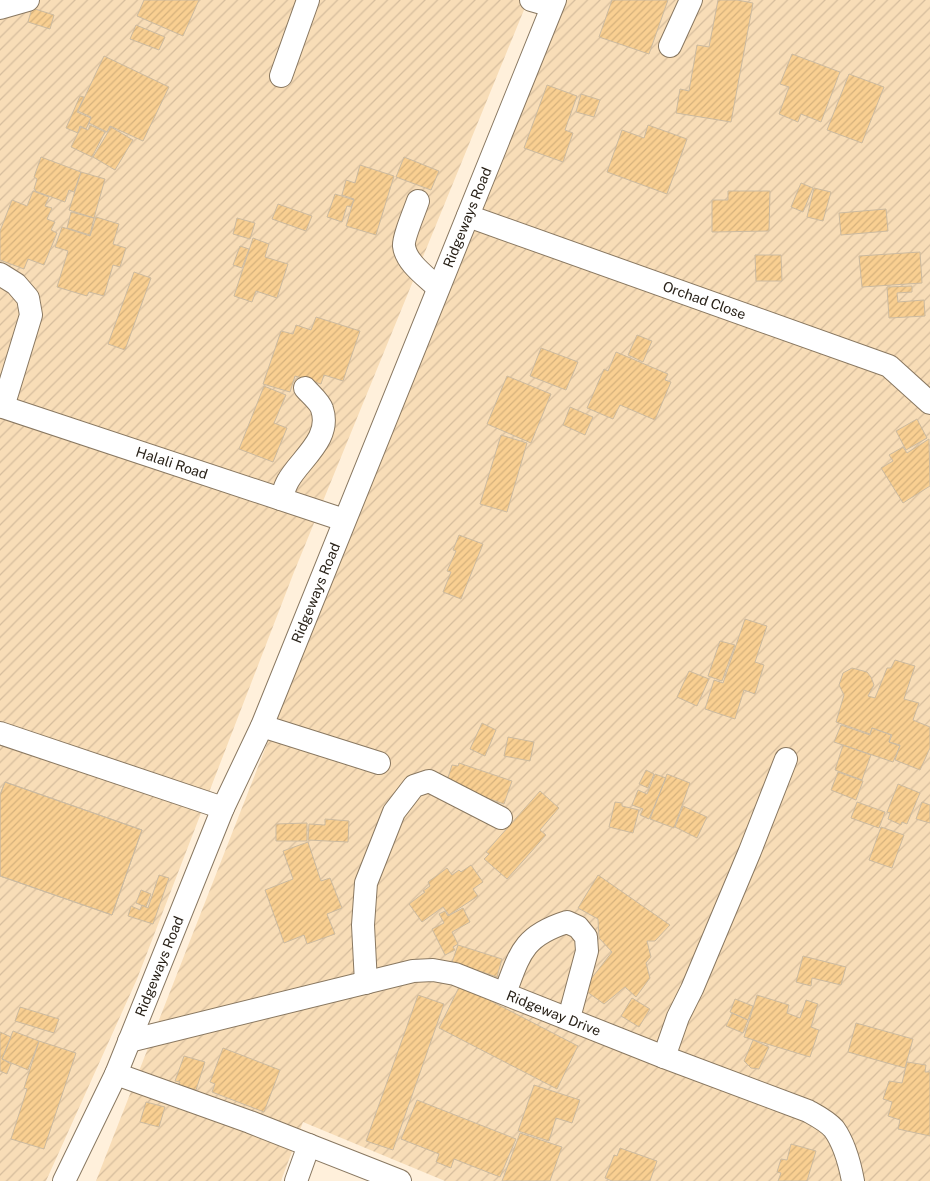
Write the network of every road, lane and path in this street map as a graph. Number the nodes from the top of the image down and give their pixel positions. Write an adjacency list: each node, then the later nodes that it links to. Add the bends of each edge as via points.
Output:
1 (28, 0): 6 (street)
2 (308, 0): 8 (street)
3 (531, 0): 5 (street)
4 (691, 0): 7 (street)
5 (554, 3): 10 (street, Ridgeways Road)
6 (0, 8)
7 (670, 46)
8 (281, 76)
9 (418, 201): 12 (street, via 404,244 414,264)
10 (468, 216): 12 (street, Ridgeways Road); 14 (street, Orchad Close, via 889,366)
11 (0, 274): 15 (street, via 16,284 28,298 31,315)
12 (438, 288): 17 (street, Ridgeways Road)
13 (305, 388): 16 (street, via 322,408 323,425 311,453 287,482)
14 (930, 403)
15 (2, 407): 16 (street, Halali Road)
16 (281, 499): 17 (street, Halali Road)
17 (344, 520): 18 (street, Ridgeways Road)
18 (262, 726): 21 (street); 22 (street, Ridgeways Road)
19 (0, 734): 22 (street)
20 (786, 759): 28 (street)
21 (380, 763)
22 (223, 808): 27 (street, Ridgeways Road)
23 (501, 818): 24 (street, via 429,781 414,786 394,812 366,883 363,925)
24 (366, 983): 25 (street, Ridgeway Drive, via 412,971 433,970 455,974); 27 (street, Ridgeway Drive)
25 (505, 993): 26 (street, Ridgeway Drive); 26 (street, via 522,950 535,935 567,922 578,927 586,937 586,951)
26 (568, 1018): 28 (street, Ridgeway Drive)
27 (129, 1041): 29 (street, Ridgeways Road)
28 (664, 1057): 34 (street, Ridgeway Drive, via 822,1119 834,1129)
29 (116, 1074): 30 (street); 31 (street, Ridgeways Road)
30 (309, 1146): 32 (street); 33 (street)
31 (64, 1181)
32 (296, 1181)
33 (400, 1181)
34 (853, 1181)

